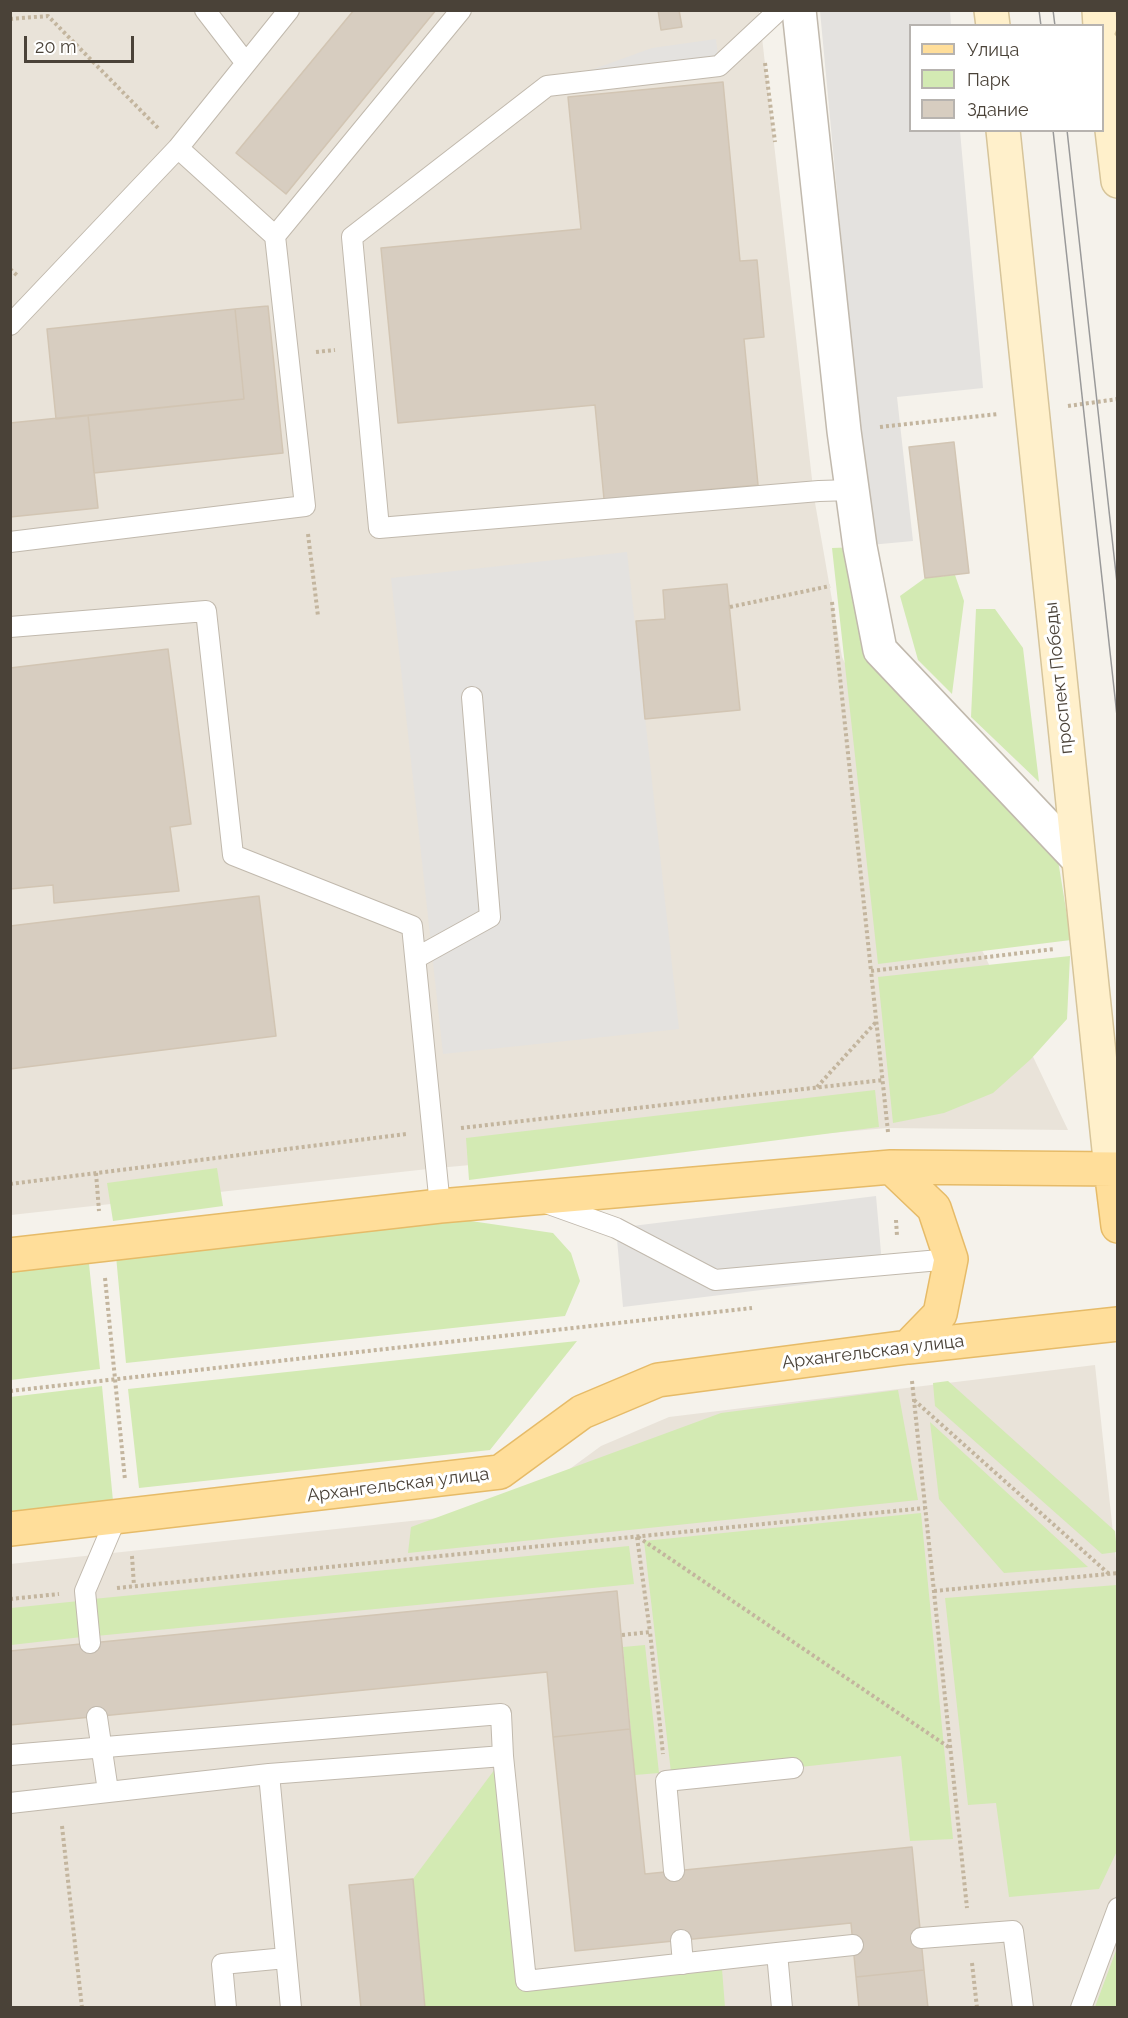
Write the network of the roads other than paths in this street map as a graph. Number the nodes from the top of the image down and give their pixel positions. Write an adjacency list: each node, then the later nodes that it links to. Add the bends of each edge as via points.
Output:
1 (205, 10): 6 (lane)
2 (289, 10): 6 (lane)
3 (460, 10): 11 (lane)
4 (778, 10): 13 (lane, via 719,66 547,86 352,237 379,528)
5 (799, 10): 13 (street)
6 (245, 62): 9 (lane)
7 (1104, 62): 10 (main road)
8 (1004, 132): 17 (main road, проспект Победы)
9 (178, 148): 11 (lane); 12 (lane)
10 (1118, 181)
11 (275, 236): 14 (lane, via 305,506)
12 (10, 325)
13 (852, 490): 17 (street, via 880,650)
14 (10, 542)
15 (10, 627): 18 (lane, via 206,611 233,855 412,926)
16 (472, 697): 18 (lane, via 490,917)
17 (1077, 858): 20 (main road, проспект Победы)
18 (416, 958): 22 (lane)
19 (891, 1167): 20 (main road); 21 (main road); 25 (main road, via 934,1208)
20 (1114, 1169): 23 (main road, проспект Победы)
21 (532, 1198): 22 (main road); 25 (lane, via 616,1228 715,1280)
22 (441, 1206): 24 (main road)
23 (1118, 1226)
24 (10, 1255)
25 (951, 1259): 27 (main road, via 940,1314)
26 (1118, 1324): 27 (main road, Архангельская улица)
27 (908, 1347): 28 (main road, Архангельская улица, via 658,1380 582,1412 500,1472)
28 (122, 1517): 29 (main road, Архангельская улица); 30 (lane, via 85,1591)
29 (10, 1529)
30 (90, 1643)
31 (97, 1717): 32 (lane)
32 (100, 1746): 33 (lane); 34 (lane, via 501,1714); 37 (lane)
33 (10, 1755)
34 (503, 1756): 36 (lane); 46 (lane, via 526,1981)
35 (793, 1768): 39 (lane, via 666,1781)
36 (269, 1774): 37 (lane); 45 (lane)
37 (108, 1791): 38 (lane)
38 (10, 1803)
39 (674, 1871)
40 (1118, 1908): 51 (lane)
41 (921, 1938): 50 (lane, via 1013,1930)
42 (681, 1940): 46 (lane)
43 (853, 1945): 44 (lane)
44 (777, 1953): 46 (lane); 49 (lane)
45 (286, 1958): 47 (lane, via 222,1964); 48 (lane)
46 (683, 1964)
47 (226, 2007)
48 (291, 2007)
49 (782, 2007)
50 (1023, 2007)
51 (1081, 2007)

